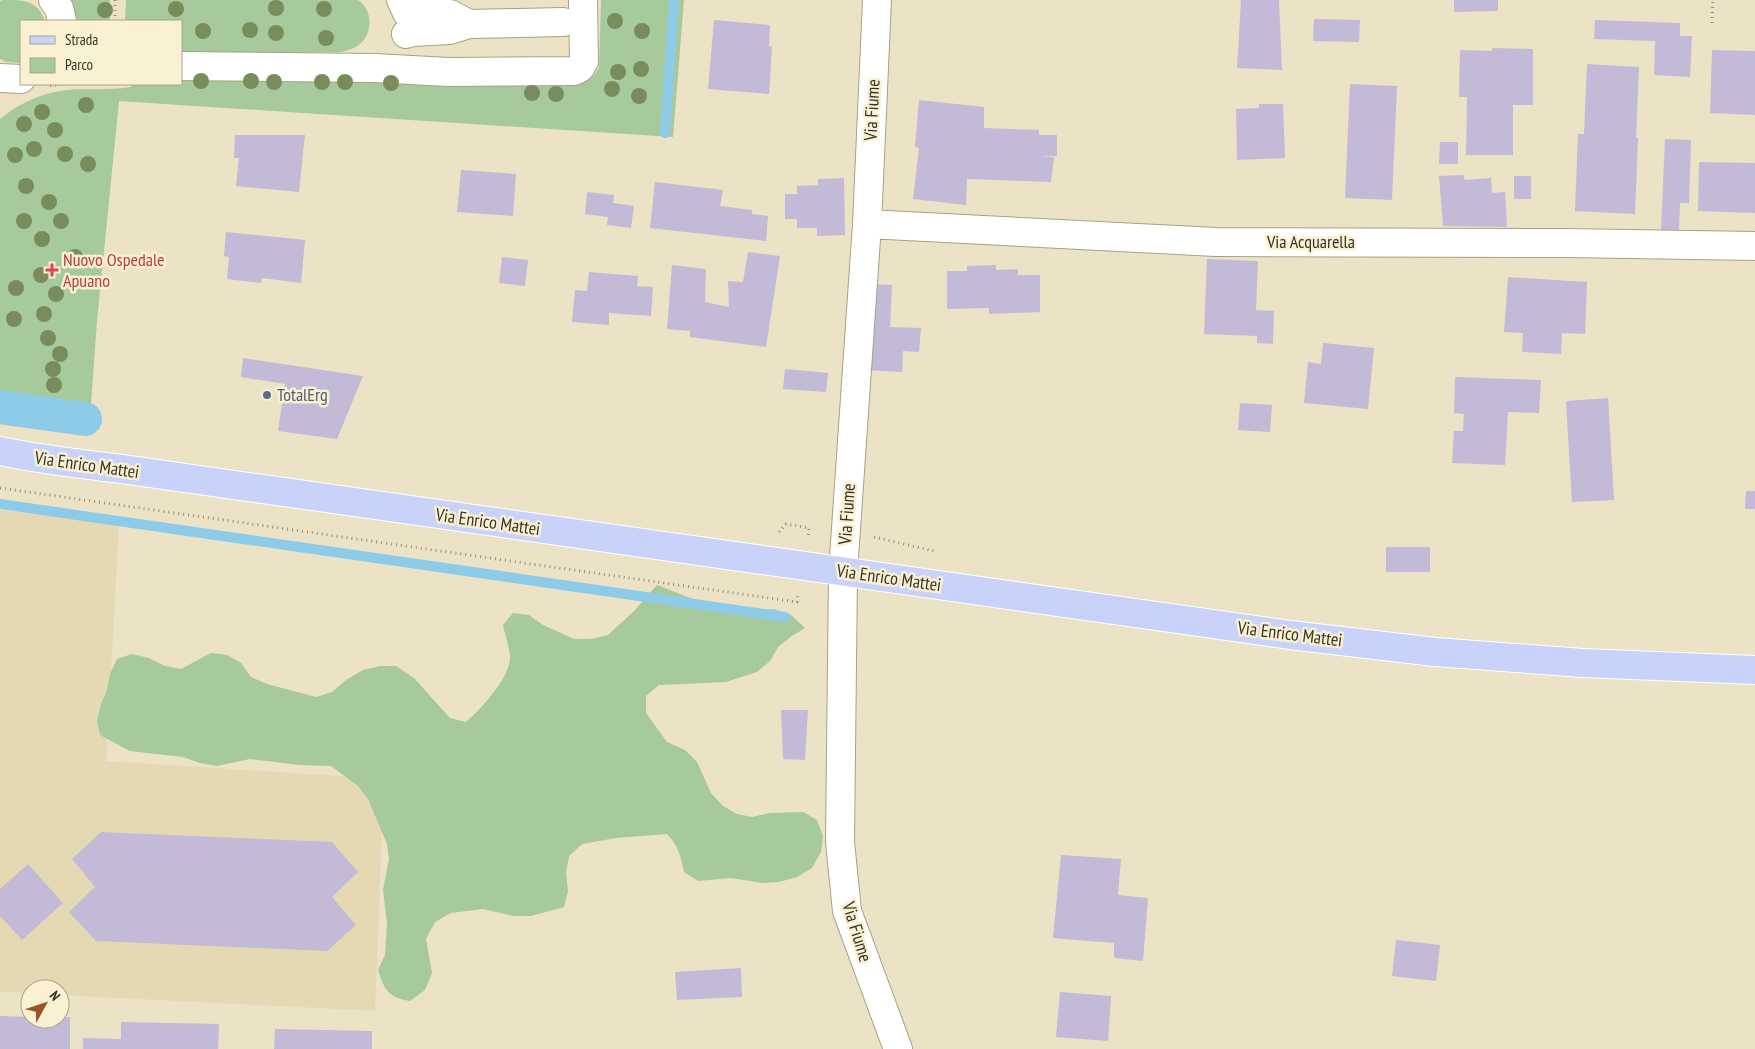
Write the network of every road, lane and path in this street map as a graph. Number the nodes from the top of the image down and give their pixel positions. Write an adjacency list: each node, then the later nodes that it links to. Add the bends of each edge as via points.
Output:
1 (53, 0): 7 (street)
2 (115, 0): 8 (path)
3 (582, 0): 12 (street, via 584,62 577,70 448,72)
4 (877, 0): 13 (street, Via Fiume)
5 (1713, 0): 10 (path)
6 (405, 16): 9 (street, via 412,32 450,30 469,24); 12 (street, via 402,48)
7 (62, 20)
8 (115, 20)
9 (563, 22)
10 (1712, 23)
11 (182, 66): 12 (street)
12 (375, 68)
13 (867, 224): 14 (street, Via Acquarella, via 1216,242); 18 (street, Via Fiume)
14 (1755, 246)
15 (9, 454): 21 (main road, Via Enrico Mattei)
16 (0, 488): 20 (path)
17 (809, 528): 18 (path)
18 (846, 532): 19 (path); 21 (street, Via Fiume)
19 (939, 552)
20 (488, 558)
21 (843, 572): 22 (main road, Via Enrico Mattei, via 1290,635 1435,652 1583,663); 23 (street, Via Fiume, via 840,842 847,912)
22 (1755, 670)
23 (898, 1049)

